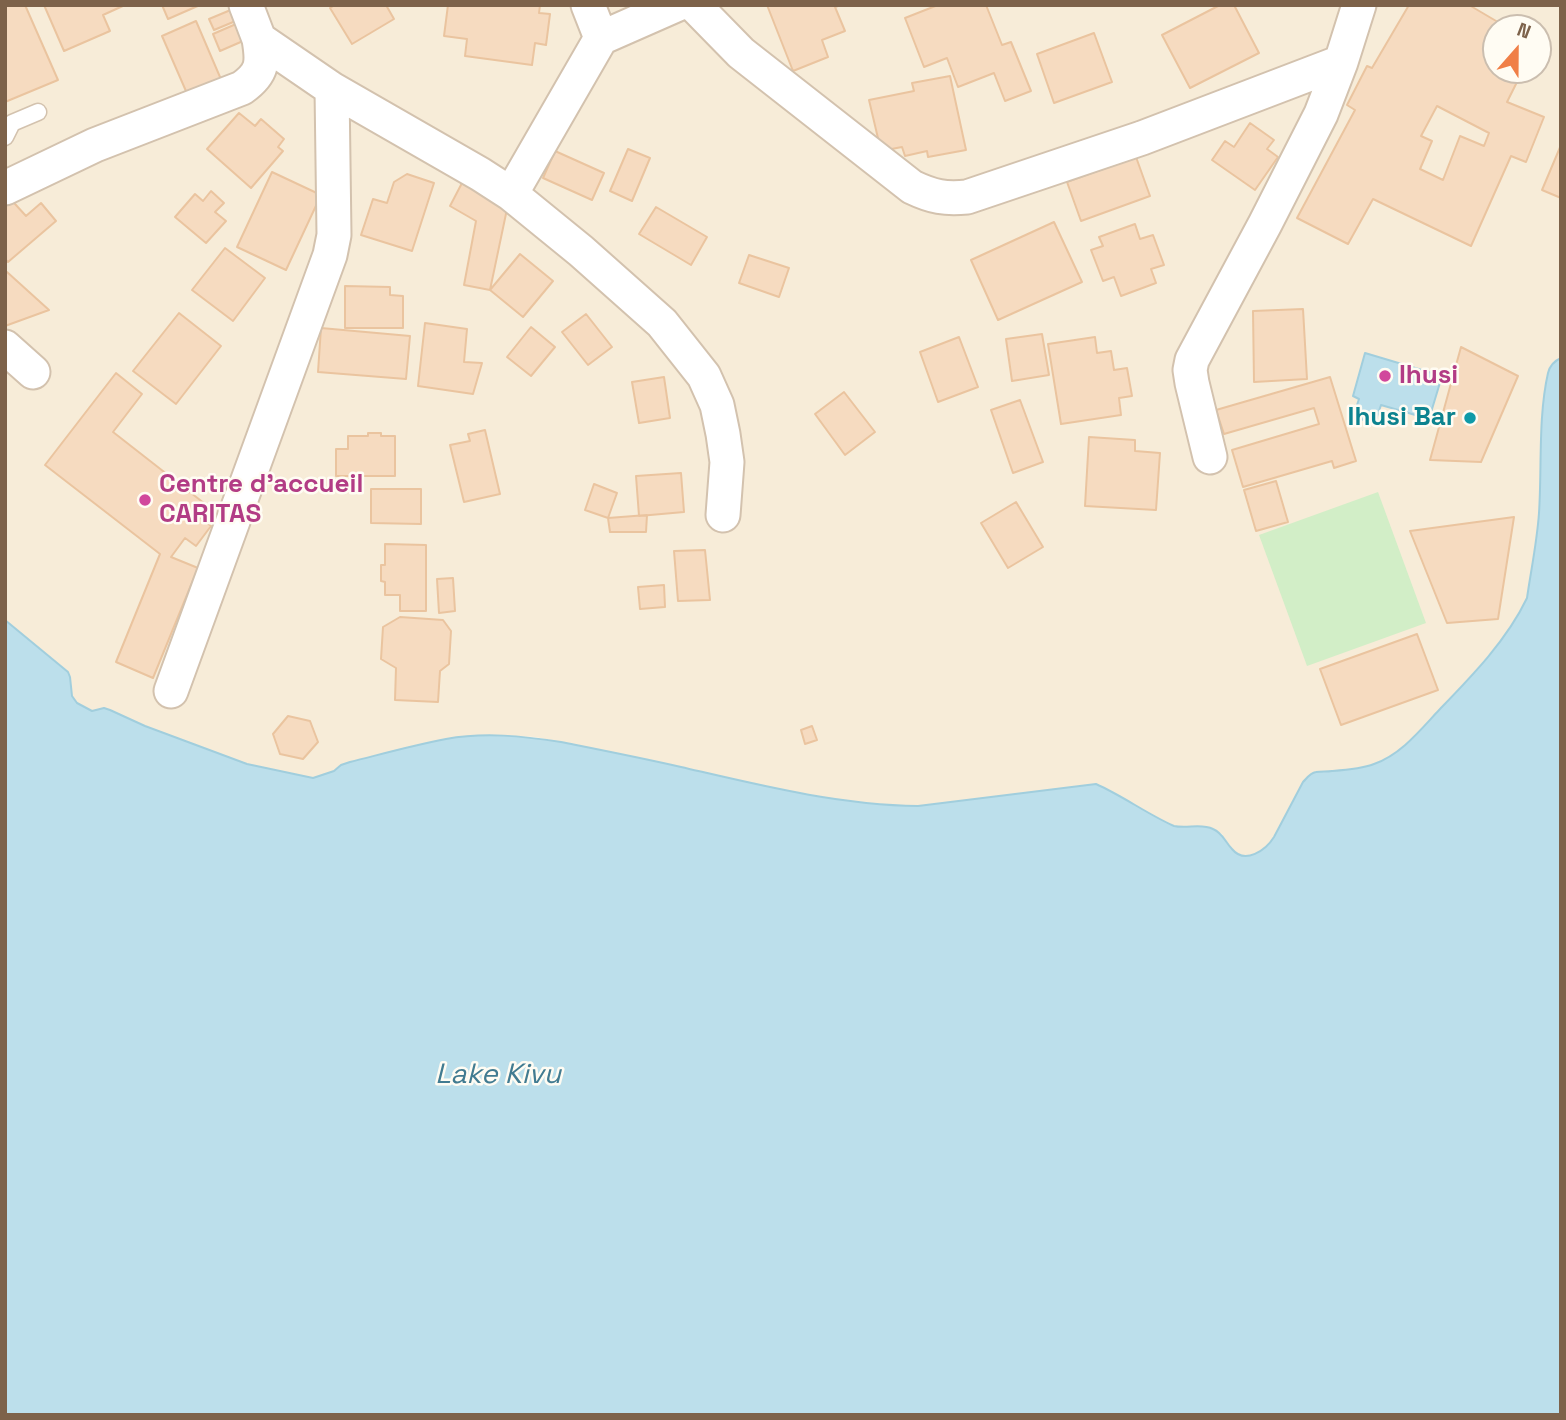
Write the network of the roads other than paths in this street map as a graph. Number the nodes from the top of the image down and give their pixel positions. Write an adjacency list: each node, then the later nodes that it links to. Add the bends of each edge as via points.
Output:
1 (246, 5): 7 (street)
2 (588, 5): 6 (street)
3 (676, 5): 6 (street)
4 (694, 5): 8 (street, via 741,54 912,187 948,199 967,197 1142,138)
5 (1359, 5): 8 (street)
6 (601, 38): 13 (street)
7 (259, 39): 9 (street); 12 (street, via 259,71 242,88 95,145)
8 (1341, 62): 16 (street, via 1321,114 1192,360 1192,383)
9 (332, 89): 13 (street); 18 (street, via 335,217 330,255)
10 (38, 112): 11 (lane, via 12,123)
11 (5, 136)
12 (5, 188)
13 (511, 194): 17 (street, via 662,323 704,376 717,405 727,462)
14 (5, 346): 15 (street)
15 (33, 372)
16 (1210, 457)
17 (723, 515)
18 (171, 691)

